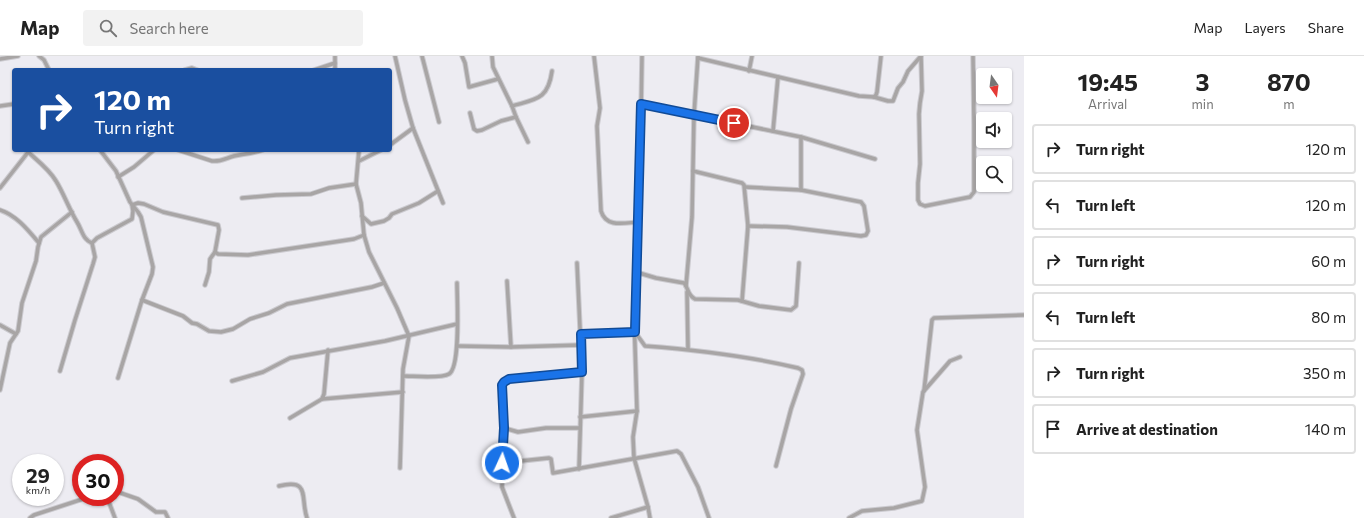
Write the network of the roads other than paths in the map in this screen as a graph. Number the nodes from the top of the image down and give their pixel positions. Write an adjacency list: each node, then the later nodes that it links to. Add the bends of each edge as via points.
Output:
1 (18, 56): 15 (street)
2 (39, 56): 17 (street)
3 (335, 56): 16 (street)
4 (395, 56): 33 (street)
5 (422, 56): 32 (street)
6 (462, 56): 23 (street, via 469,87)
7 (492, 56): 23 (street)
8 (594, 56): 61 (street, via 600,108 597,126 601,211 606,221)
9 (642, 56): 26 (street)
10 (752, 56): 21 (street)
11 (881, 56): 24 (street)
12 (921, 56): 13 (street, via 918,200 925,206 970,197 974,192); 24 (street, via 908,71 893,100 888,101)
13 (972, 56)
14 (698, 57): 21 (street); 30 (street)
15 (0, 59)
16 (335, 63): 18 (street); 19 (street)
17 (48, 68)
18 (320, 68)
19 (335, 68)
20 (552, 71): 28 (street, via 551,82 545,93 536,99)
21 (749, 71): 22 (street)
22 (778, 77): 24 (street, via 859,96); 34 (street)
23 (498, 79): 28 (street)
24 (874, 96)
25 (12, 104): 27 (street)
26 (641, 104): 30 (street); 61 (street)
27 (0, 106)
28 (512, 106): 31 (street)
29 (470, 113): 31 (street, via 474,129 477,131)
30 (694, 115): 34 (street); 48 (street)
31 (516, 117): 36 (street)
32 (439, 122)
33 (414, 128): 37 (street); 54 (street)
34 (773, 131): 35 (street)
35 (801, 137): 46 (street); 53 (street)
36 (528, 142)
37 (392, 144)
38 (27, 152): 52 (street)
39 (29, 152): 59 (street, via 56,181)
40 (102, 152): 49 (street, via 116,170)
41 (152, 152): 49 (street)
42 (184, 152): 43 (street, via 218,162)
43 (257, 152)
44 (359, 152): 47 (street)
45 (377, 152): 47 (street)
46 (875, 159)
47 (359, 162): 50 (street)
48 (693, 171): 51 (street, via 742,183); 74 (street)
49 (118, 177): 57 (street)
50 (356, 184): 55 (street, via 311,194); 60 (street)
51 (745, 187): 53 (street); 62 (street)
52 (0, 188)
53 (801, 190): 62 (street, via 861,202 864,206 868,232 861,236 787,227)
54 (438, 191): 56 (street); 60 (street, via 420,203 392,214 384,221 371,224)
55 (242, 198)
56 (443, 203)
57 (132, 205): 65 (street, via 132,218); 66 (street, via 144,204 163,212 218,225 220,230); 76 (street, via 141,217 153,267)
58 (0, 210): 64 (street, via 7,212 22,224)
59 (72, 212): 64 (street, via 41,237); 65 (street, via 86,240)
60 (362, 216): 63 (street)
61 (638, 222): 69 (street)
62 (748, 226): 77 (street)
63 (364, 235): 66 (street, via 354,239 248,255); 71 (street)
64 (38, 243): 82 (street, via 36,261 22,303)
65 (92, 243): 91 (street, via 95,256)
66 (215, 252): 73 (street, via 210,259)
67 (577, 263): 83 (street)
68 (799, 263): 77 (street, via 794,308 785,310)
69 (636, 272): 74 (street, via 684,283); 81 (street)
70 (507, 281): 87 (street)
71 (384, 283): 76 (street, via 287,304 221,332 209,331 183,316); 84 (street)
72 (457, 283): 79 (street)
73 (205, 285)
74 (686, 286): 75 (street)
75 (687, 292): 77 (street, via 699,299); 88 (street)
76 (142, 300): 94 (street)
77 (742, 301)
78 (1024, 315): 98 (street, via 934,318)
79 (457, 324): 84 (street); 86 (street)
80 (0, 325): 82 (street)
81 (635, 332): 83 (street); 88 (street, via 645,346); 100 (street)
82 (16, 334): 96 (street, via 10,343)
83 (581, 334): 85 (street)
84 (408, 336): 89 (street); 93 (street)
85 (581, 345): 87 (street); 92 (street)
86 (458, 346): 87 (street); 93 (street, via 454,370 448,375)
87 (511, 347)
88 (688, 349): 107 (street, via 769,361 802,370 803,374)
89 (328, 350): 95 (street, via 290,358 263,372); 99 (street)
90 (960, 357): 98 (street, via 950,362)
91 (60, 371)
92 (582, 372): 101 (street); 103 (street, via 509,379 504,382)
93 (403, 376): 97 (street)
94 (118, 378)
95 (232, 381)
96 (0, 390)
97 (403, 392): 99 (street); 108 (street)
98 (924, 392): 123 (street, via 917,430 925,487 922,501 894,508 862,511)
99 (322, 399): 102 (street)
100 (637, 411): 101 (street); 105 (street, via 633,437)
101 (580, 417): 104 (street)
102 (290, 418)
103 (504, 428): 104 (street, via 518,432 546,428); 106 (street)
104 (580, 428): 109 (street)
105 (634, 458): 109 (street); 114 (street); 122 (street, via 677,452 681,454 698,487)
106 (502, 463): 109 (street, via 549,458 553,473); 119 (street, via 502,487)
107 (776, 466)
108 (400, 468)
109 (579, 469)
110 (279, 486): 118 (street, via 291,483 301,489)
111 (124, 494): 117 (street, via 138,499 156,512 165,512)
112 (72, 503): 115 (street)
113 (110, 506): 116 (street)
114 (648, 507): 120 (street); 121 (street)
115 (30, 518)
116 (115, 518)
117 (168, 518)
118 (307, 518)
119 (514, 518)
120 (611, 518)
121 (650, 518)
122 (709, 518)
123 (849, 518)

